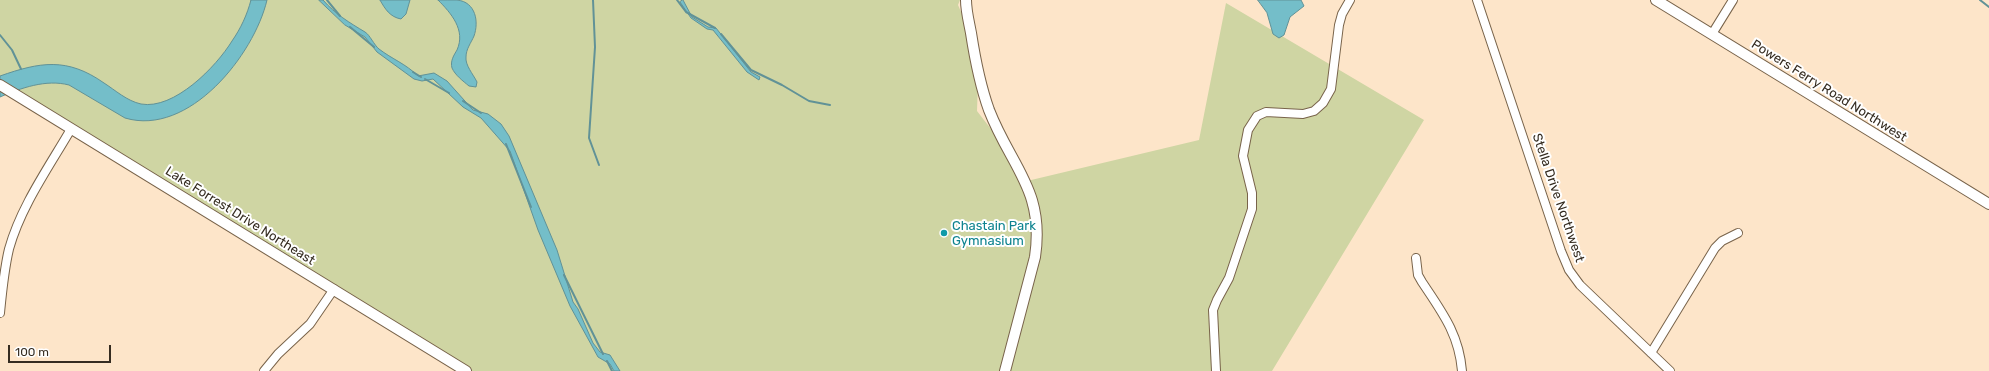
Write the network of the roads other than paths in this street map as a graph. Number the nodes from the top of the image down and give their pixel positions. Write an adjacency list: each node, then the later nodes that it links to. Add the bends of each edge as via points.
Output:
1 (966, 0): 17 (street, via 983,90 997,128 1030,190 1037,221 1035,257)
2 (1350, 0): 18 (street, via 1339,25 1331,89 1323,103 1314,111 1303,114 1266,112 1257,116 1248,130 1243,156 1252,193 1252,209 1230,278 1216,300 1213,310)
3 (1477, 0): 14 (street, Stella Drive Northwest, via 1569,270 1580,285)
4 (1656, 0): 6 (street, Powers Ferry Road Northwest)
5 (1733, 0): 6 (street)
6 (1712, 34): 9 (street, Powers Ferry Road Northwest)
7 (0, 85): 8 (street, Lake Forrest Drive Northeast)
8 (71, 128): 12 (street, Lake Forrest Drive Northeast); 13 (street, via 15,230 6,262)
9 (1989, 204)
10 (1738, 233): 14 (street, via 1722,241 1715,248)
11 (1416, 258): 19 (street, via 1418,275 1454,333 1460,351)
12 (334, 289): 15 (street, via 310,324); 16 (street, Lake Forrest Drive Northeast)
13 (0, 313)
14 (1651, 353): 20 (street, Stella Drive Northwest)
15 (264, 371)
16 (466, 371)
17 (1005, 371)
18 (1216, 371)
19 (1462, 371)
20 (1670, 371)

